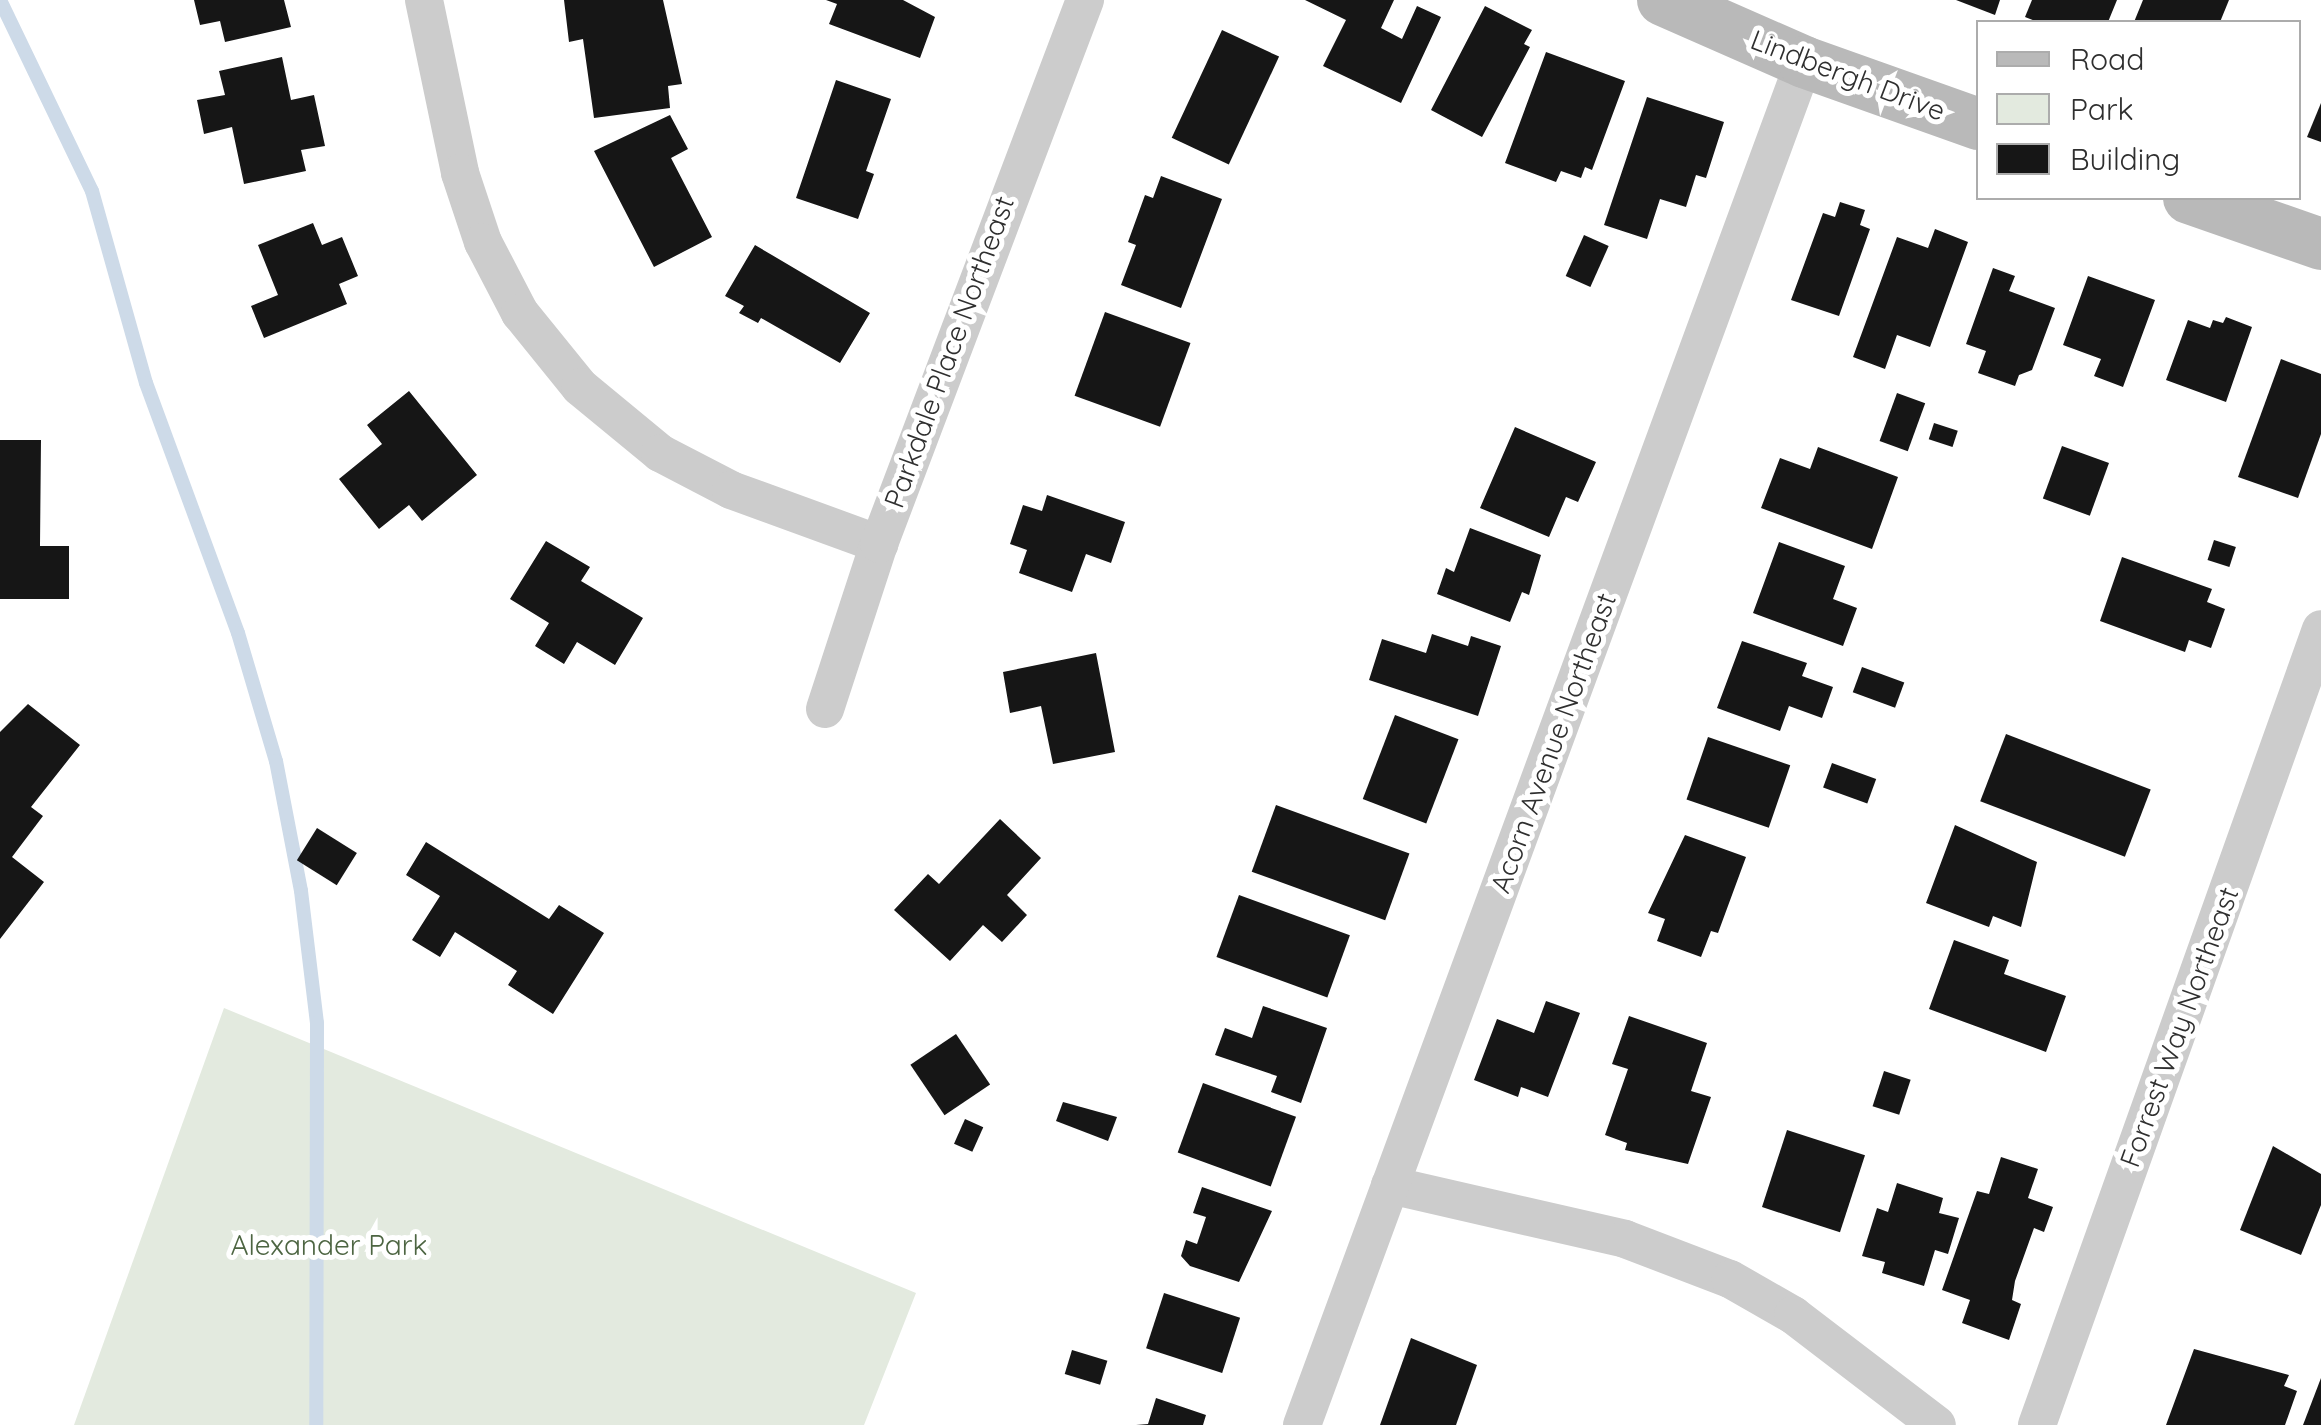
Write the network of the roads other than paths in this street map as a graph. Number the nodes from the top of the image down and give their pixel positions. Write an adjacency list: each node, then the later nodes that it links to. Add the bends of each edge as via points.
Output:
1 (424, 0): 8 (street, via 460,174 483,242 520,313 580,388 660,453 731,490)
2 (1085, 0): 8 (street, Parkdale Place Northeast)
3 (1663, 0): 4 (main road, Lindbergh Drive)
4 (1804, 62): 5 (main road, Lindbergh Drive); 11 (street, Acorn Avenue Northeast)
5 (1976, 123)
6 (2195, 200): 7 (main road)
7 (2321, 244)
8 (878, 544): 10 (street, Parkdale Place Northeast)
9 (2321, 629): 14 (street, Forrest Way Northeast)
10 (825, 709)
11 (1390, 1185): 12 (street, Acorn Avenue Northeast); 13 (street, via 1625,1239 1730,1279 1793,1314)
12 (1302, 1425)
13 (1938, 1425)
14 (2037, 1425)

